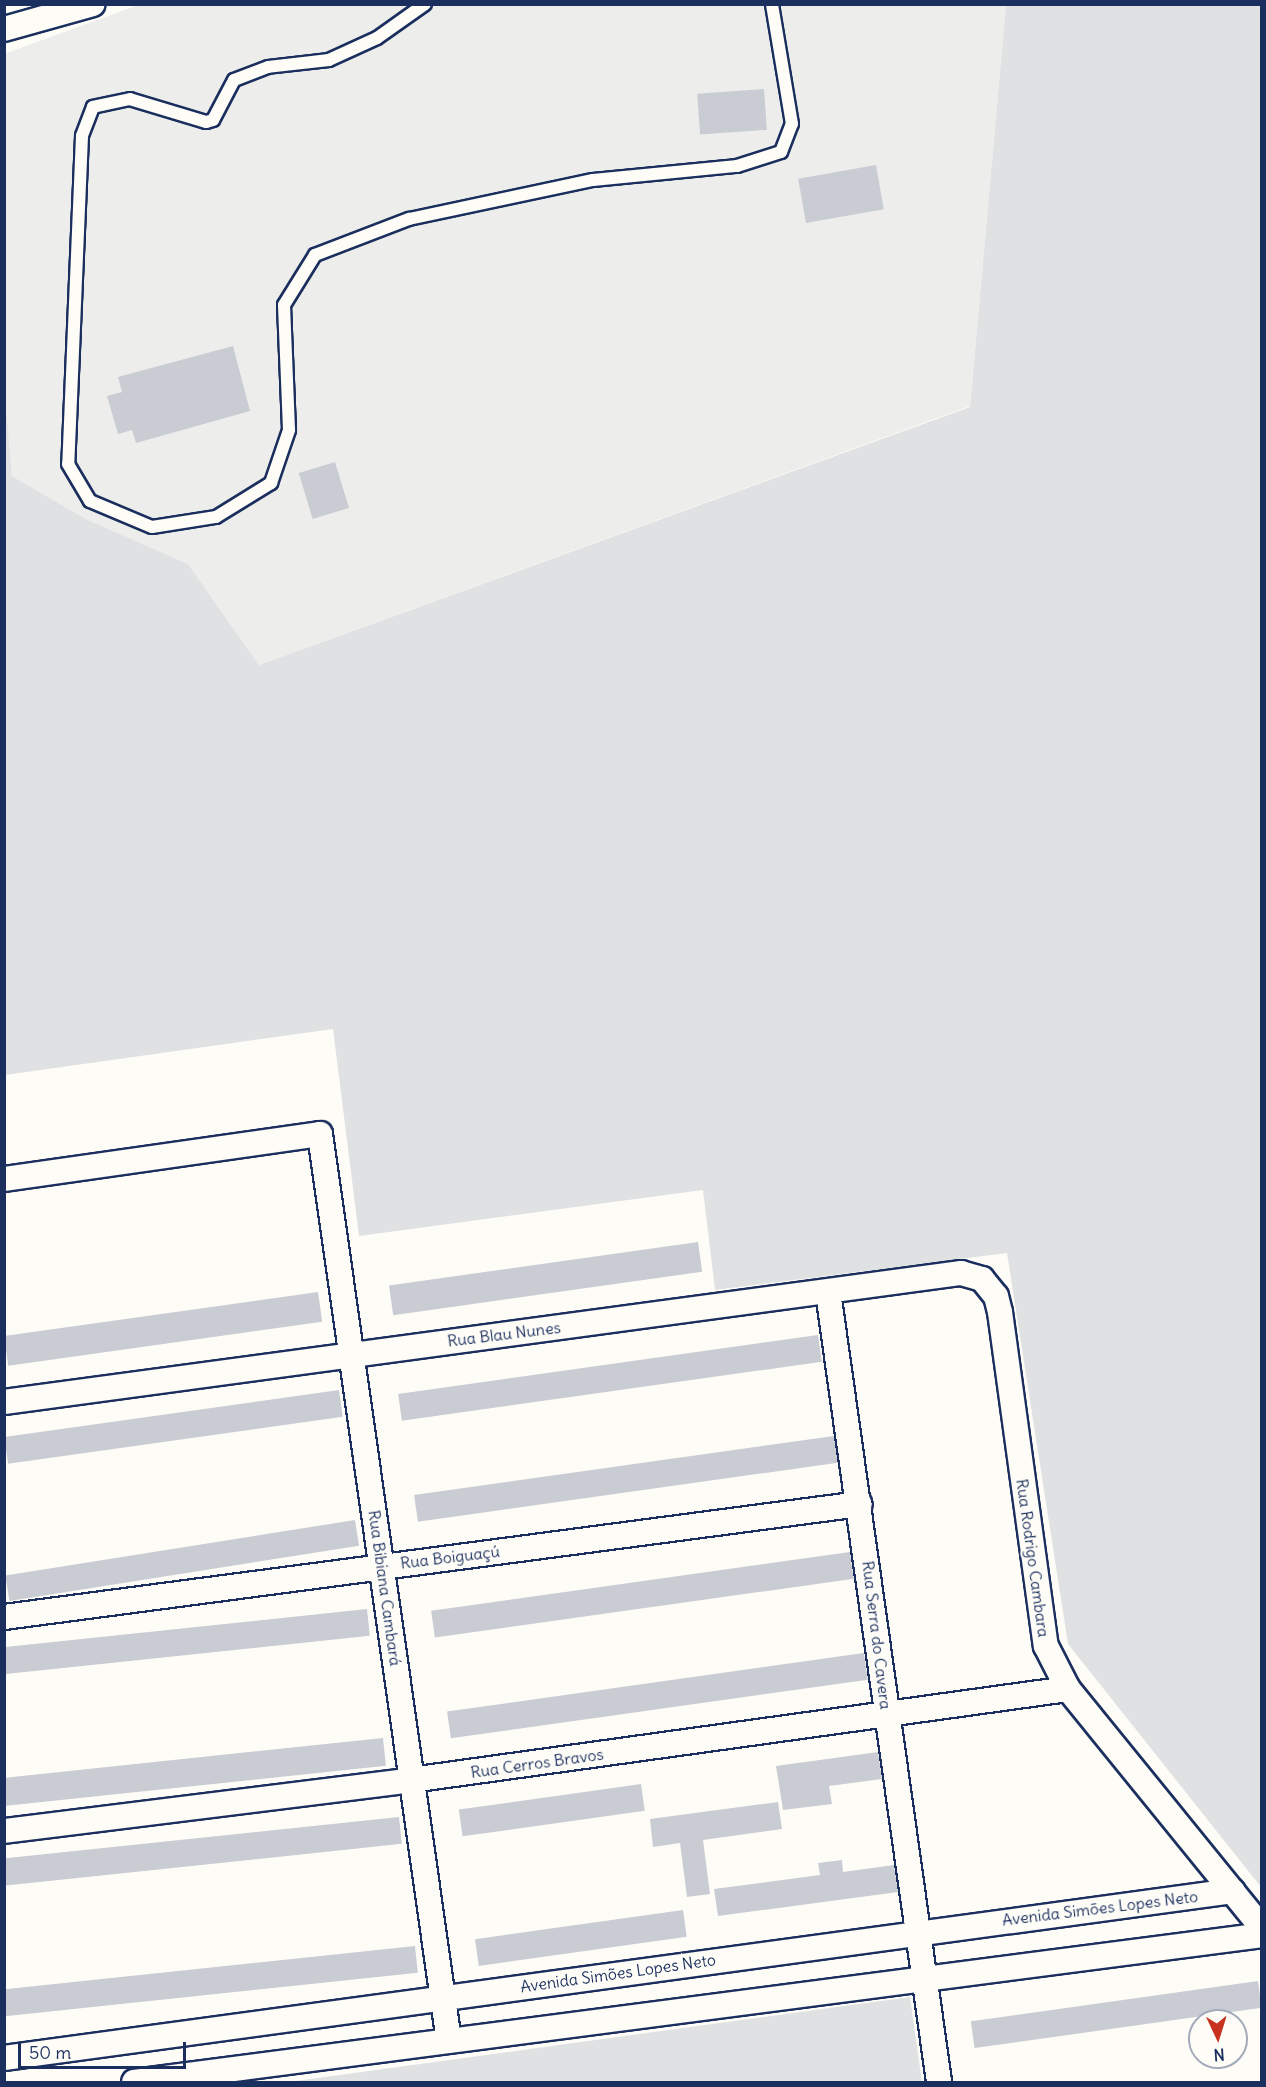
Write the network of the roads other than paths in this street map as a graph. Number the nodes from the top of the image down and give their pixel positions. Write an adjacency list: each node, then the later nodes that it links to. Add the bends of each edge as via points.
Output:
1 (425, 4): 2 (lane, via 377,38 329,60 268,67 234,80 213,120 206,122 130,99 93,107 82,136 68,464 90,501 152,527 216,517 271,483 289,430 284,305 315,255 409,219 593,180 736,166 781,152 792,124)
2 (772, 4)
3 (90, 5): 4 (street)
4 (4, 29)
5 (4, 1179): 8 (street, Rua Bibiana Cambará, via 320,1134)
6 (828, 1292): 7 (street, Rua Blau Nunes, via 961,1272 982,1279); 8 (street, Rua Blau Nunes); 10 (street, Rua Serra do Cavera)
7 (996, 1296): 13 (street, Rua Rodrigo Cambara, via 1040,1614 1046,1646)
8 (352, 1354): 9 (street, Rua Blau Nunes); 11 (street, Rua Bibiana Cambará)
9 (4, 1402)
10 (860, 1504): 11 (street, Rua Boiguaçú); 14 (street, Rua Serra do Cavera)
11 (382, 1566): 12 (street, Rua Boiguaçú); 15 (street, Rua Bibiana Cambará)
12 (4, 1617)
13 (1068, 1689): 14 (street, Rua Cerros Bravos); 17 (street, Rua Rodrigo Cambara)
14 (887, 1715): 15 (street, Rua Cerros Bravos); 19 (street, Rua Serra do Cavera)
15 (411, 1780): 16 (street, Rua Cerros Bravos); 22 (street, Rua Bibiana Cambará)
16 (4, 1831)
17 (1233, 1891): 18 (street, Rua Rodrigo Cambara); 19 (street, Avenida Simões Lopes Neto)
18 (1262, 1928)
19 (916, 1932): 21 (street, Rua Serra do Cavera); 22 (street, Avenida Simões Lopes Neto)
20 (1262, 1935): 21 (street)
21 (924, 1978): 23 (street); 26 (street, Rua Serra do Cavera)
22 (442, 1998): 23 (street, Rua Bibiana Cambará); 24 (street, Avenida Simões Lopes Neto)
23 (449, 2042): 25 (street)
24 (4, 2058)
25 (134, 2082)
26 (939, 2082)

